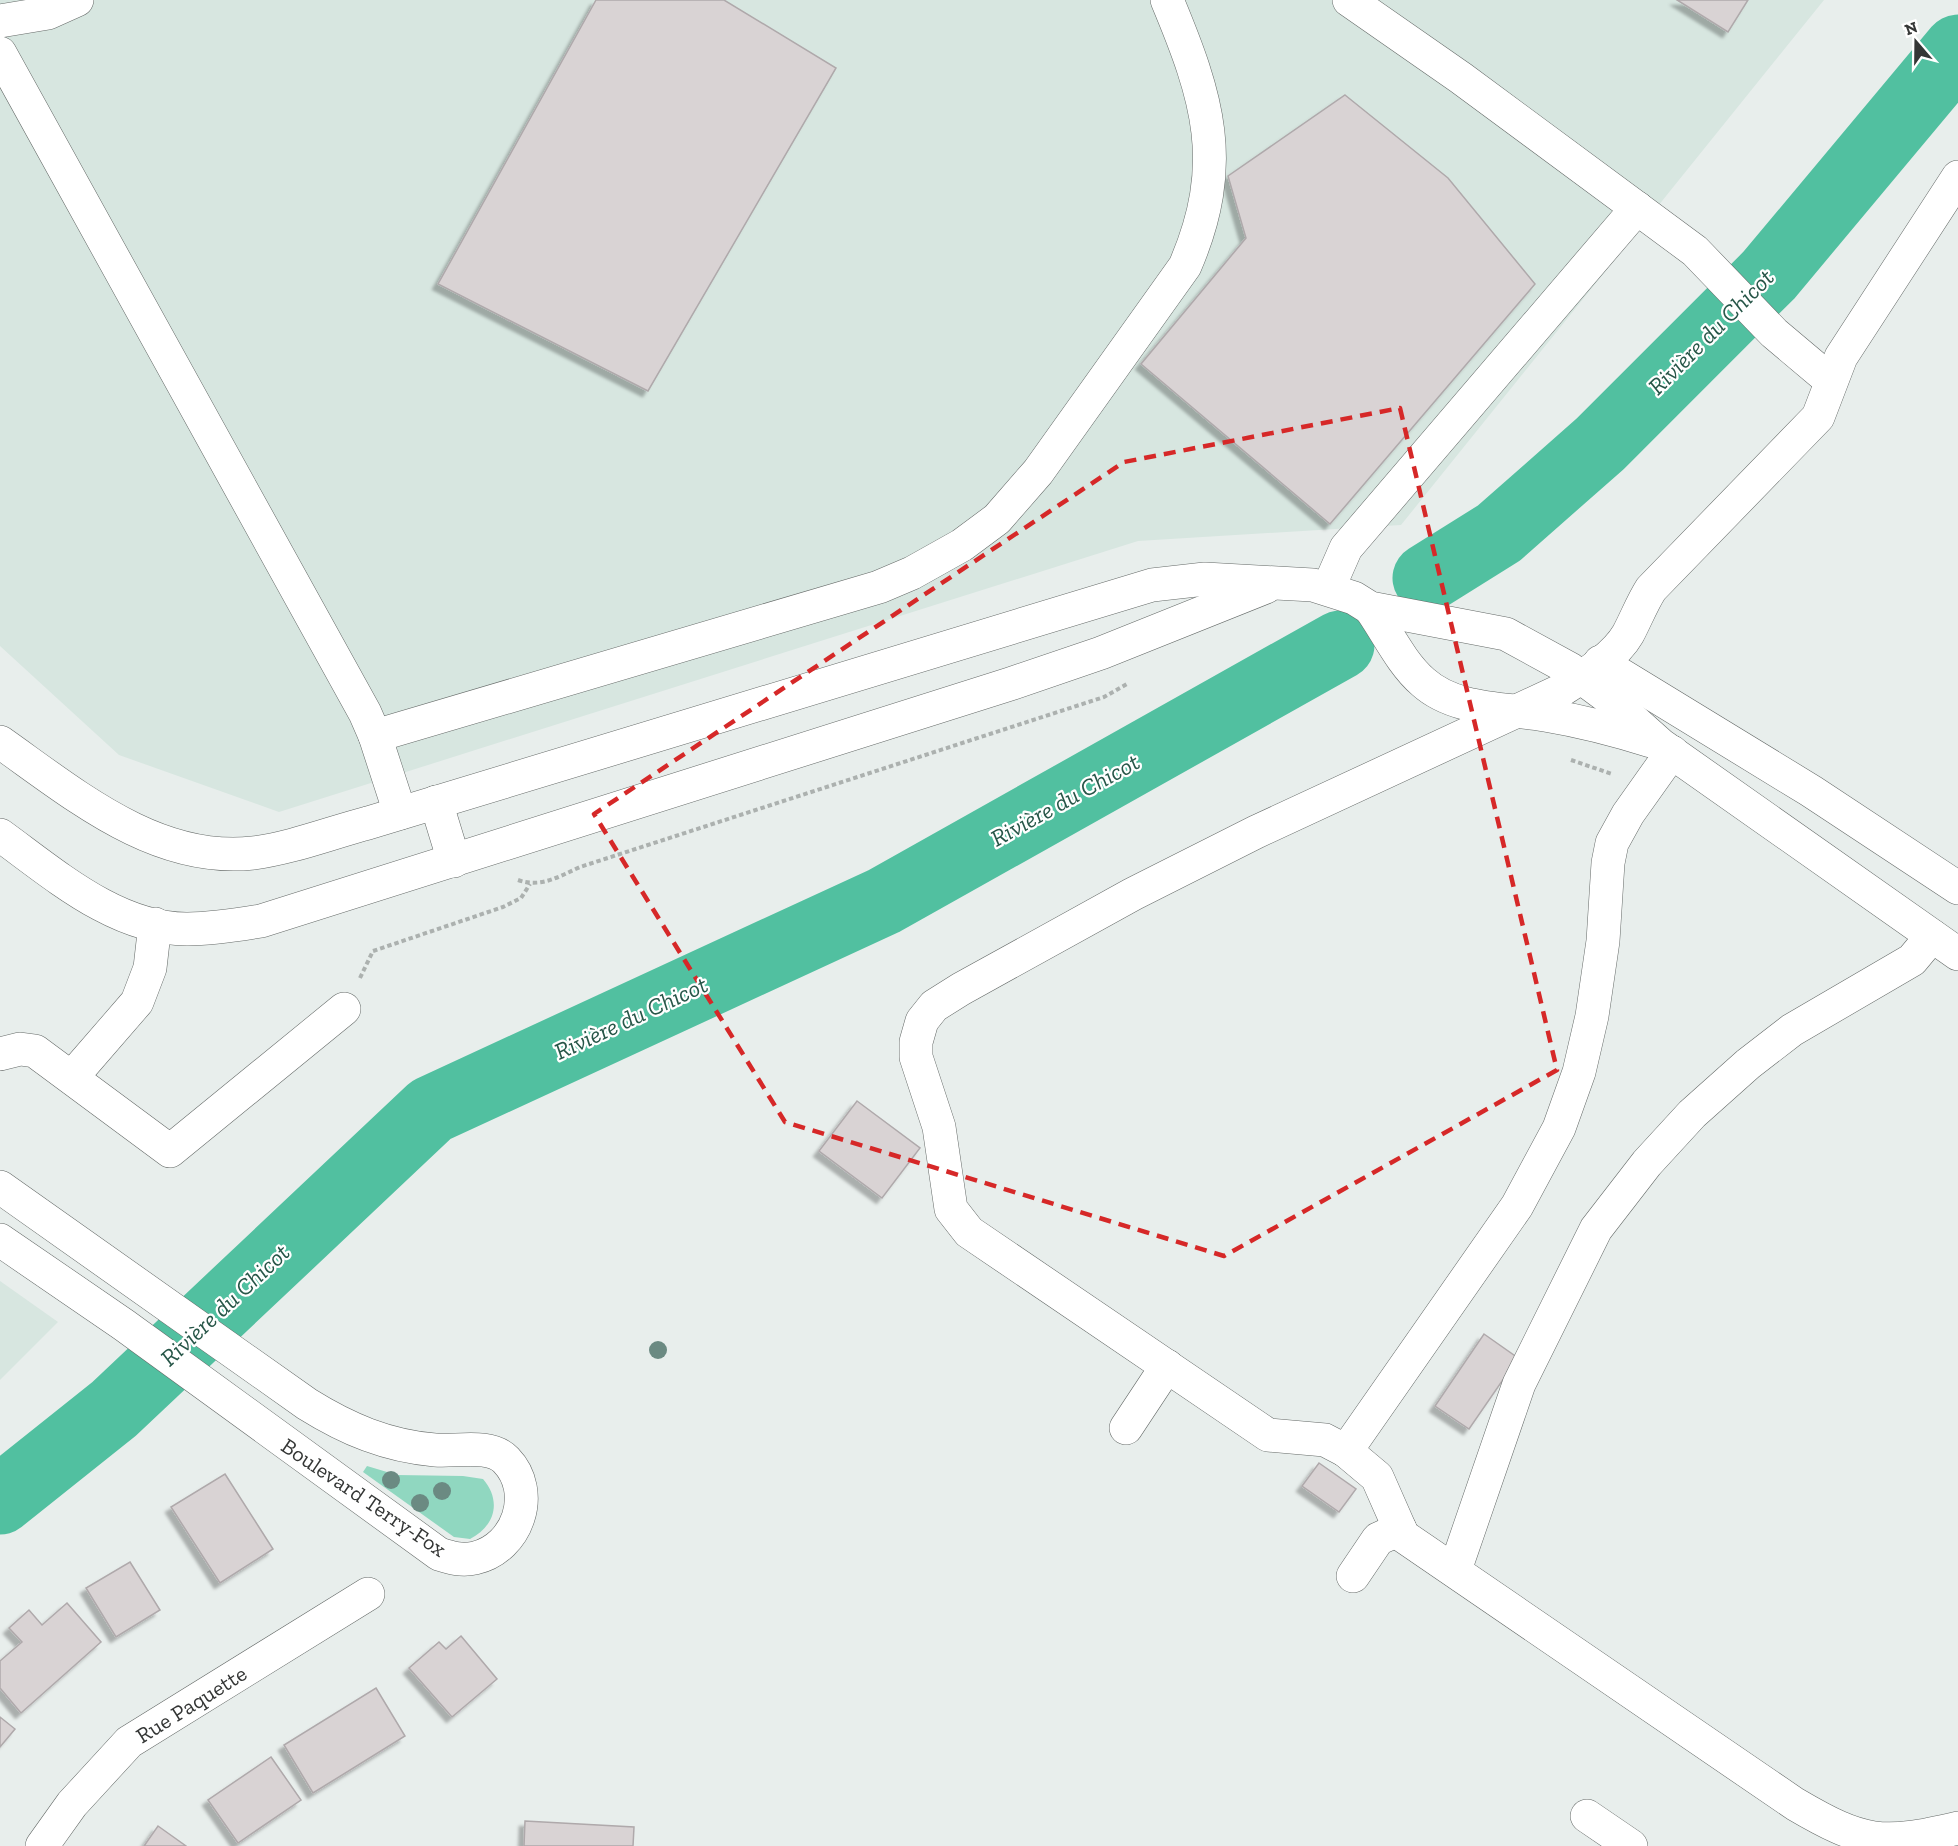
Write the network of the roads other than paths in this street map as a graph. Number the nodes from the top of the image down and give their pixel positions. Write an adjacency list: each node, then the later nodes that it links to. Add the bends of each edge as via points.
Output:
1 (77, 0): 4 (street, via 48,13)
2 (1167, 0): 14 (street, via 1189,52 1212,158 1198,235 1185,266 1038,472 997,519 962,545 879,587)
3 (1349, 0): 7 (street)
4 (0, 21)
5 (0, 53): 14 (street, via 205,419)
6 (1958, 177): 8 (street, via 1841,357)
7 (1637, 208): 8 (street, via 1695,251 1774,333); 10 (street, via 1346,548)
8 (1831, 381): 12 (street, via 1818,417 1651,588 1627,634)
9 (1270, 585): 10 (street, via 1290,583); 17 (street, via 1205,579 1152,585); 20 (street, via 1101,653)
10 (1328, 589): 11 (street)
11 (1370, 608): 12 (street, via 1506,634); 13 (street, via 1411,669 1436,692 1479,707)
12 (1591, 670): 13 (street); 16 (street); 21 (street, via 1811,791)
13 (1518, 711): 16 (street, via 1602,726); 30 (street, via 1256,832 1133,894 952,995 934,1006 922,1021 916,1057 939,1127 951,1209 969,1232)
14 (375, 736): 18 (street)
15 (0, 742): 18 (street, via 105,814 175,846 227,854 253,853)
16 (1667, 748): 23 (street); 32 (street, via 1612,843 1593,1016 1579,1072 1558,1128 1517,1206)
17 (436, 802): 18 (street); 20 (street)
18 (400, 813)
19 (0, 835): 22 (street, via 89,897 127,916)
20 (454, 861): 22 (street, via 261,921 186,930)
21 (1958, 888)
22 (155, 924): 27 (street, via 150,968 137,1002)
23 (1932, 936): 24 (street); 34 (street, via 1912,960 1792,1030 1748,1064 1692,1114 1654,1155 1596,1229 1519,1384)
24 (1958, 954)
25 (344, 1009): 27 (street, via 170,1151)
26 (0, 1054): 27 (street, via 20,1049 35,1051)
27 (72, 1077)
28 (0, 1187): 29 (street, Boulevard Terry-Fox, via 327,1417 364,1434 413,1448 492,1452 504,1457 520,1485 520,1515 512,1531 489,1553 474,1558 456,1559 439,1554 124,1325)
29 (0, 1240)
30 (1167, 1366): 31 (street); 32 (street, via 1268,1435 1326,1440)
31 (1126, 1428)
32 (1346, 1451): 33 (street, via 1377,1477)
33 (1400, 1529): 34 (street, via 1403,1536); 35 (street, via 1378,1539)
34 (1455, 1570): 38 (street, via 1823,1820 1855,1835 1872,1838)
35 (1353, 1576)
36 (368, 1594): 39 (street, Rue Paquette, via 129,1742 72,1804)
37 (1587, 1816): 40 (street)
38 (1945, 1836)
39 (42, 1846)
40 (1631, 1846)

